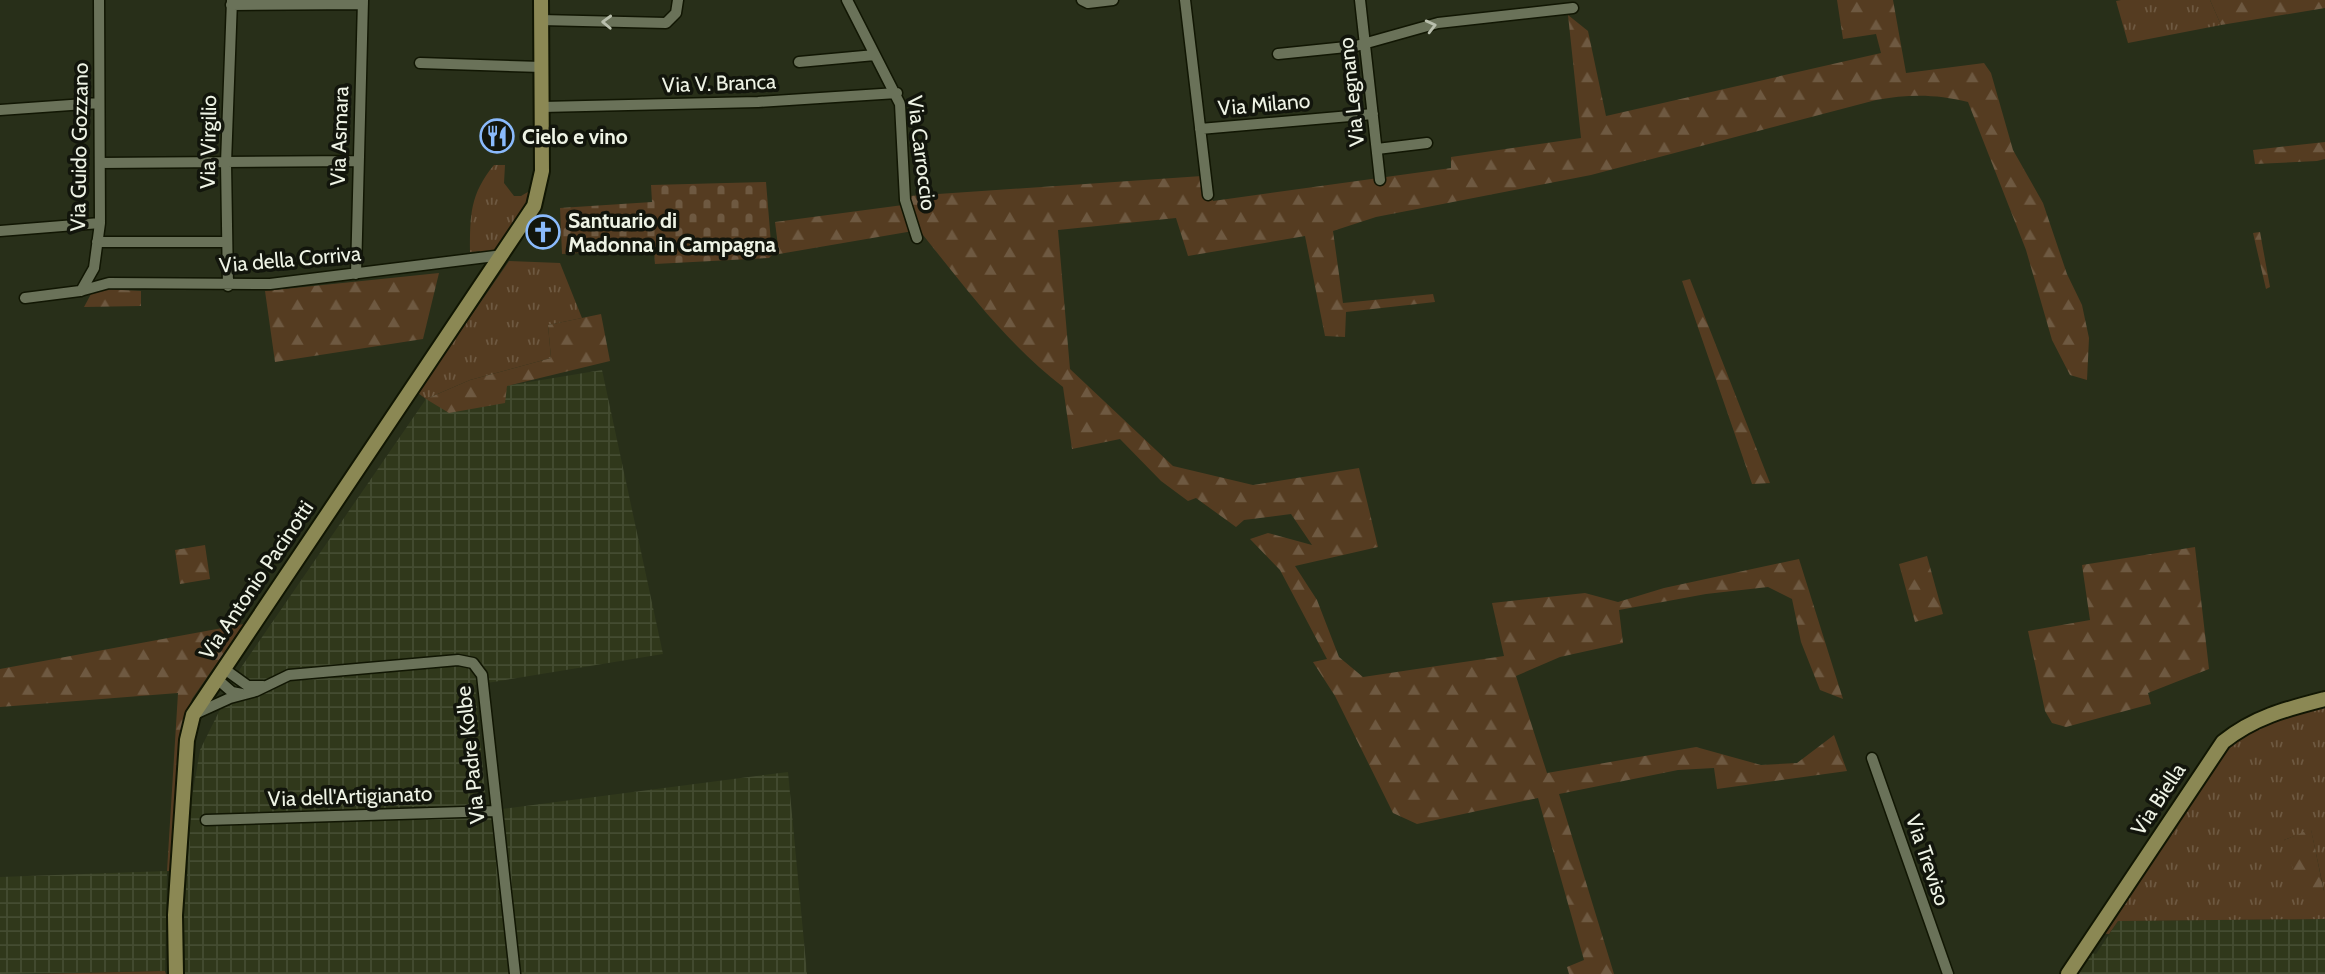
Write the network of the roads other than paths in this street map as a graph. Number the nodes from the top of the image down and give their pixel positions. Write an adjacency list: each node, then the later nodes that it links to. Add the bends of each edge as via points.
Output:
1 (99, 0): 20 (street, Via Guido Gozzano)
2 (541, 0): 12 (street, Via Antonio Pacinotti)
3 (678, 0): 12 (street, one-way to 12, via 676,13 666,23)
4 (847, 0): 15 (street, Via Carroccio)
5 (1082, 0): 6 (street)
6 (1113, 0)
7 (1185, 0): 24 (street)
8 (1360, 0): 13 (street, Via Legnano)
9 (363, 2): 10 (street); 27 (street, Via Asmara)
10 (231, 3): 29 (street, Via Virgilio)
11 (1573, 6): 13 (street, one-way to 11, via 1438,23)
12 (541, 20): 18 (street, Via Antonio Pacinotti)
13 (1365, 43): 14 (street); 23 (street, Via Legnano)
14 (1278, 54)
15 (875, 55): 16 (street); 19 (street, Via Carroccio)
16 (799, 62)
17 (420, 63): 18 (street)
18 (542, 67): 21 (street, Via Antonio Pacinotti)
19 (897, 93): 21 (street, Via V. Branca, via 758,103); 34 (street, Via Carroccio, via 904,133 905,200)
20 (99, 103): 22 (street); 28 (street, Via Guido Gozzano)
21 (542, 107): 37 (street, Via Antonio Pacinotti, via 539,190)
22 (0, 110)
23 (1373, 114): 24 (street, Via Milano); 26 (street, Via Legnano)
24 (1200, 129): 31 (street)
25 (1427, 143): 26 (street)
26 (1377, 149): 30 (street, Via Legnano)
27 (356, 161): 29 (street); 38 (street, Via Asmara)
28 (100, 163): 29 (street); 32 (street, Via Guido Gozzano)
29 (226, 163): 36 (street, Via Virgilio)
30 (1380, 180)
31 (1208, 195)
32 (100, 223): 33 (street); 35 (street, Via Guido Gozzano)
33 (0, 231)
34 (917, 238)
35 (97, 242): 36 (street); 40 (street, Via Guido Gozzano, via 94,268)
36 (225, 242): 39 (street, Via Virgilio)
37 (503, 255): 38 (street, Via della Corriva); 42 (street, Via Antonio Pacinotti)
38 (356, 274): 39 (street, Via della Corriva)
39 (228, 286): 40 (street, Via della Corriva, via 109,283)
40 (80, 291): 41 (street, Via della Corriva)
41 (24, 298)
42 (219, 673): 43 (street, via 248,686); 44 (street, via 232,692); 46 (street, Via Antonio Pacinotti)
43 (263, 686): 44 (street, Via Padre Kolbe); 48 (street, Via Padre Kolbe, via 289,675 458,660 473,663 482,675)
44 (245, 694): 46 (street, Via Padre Kolbe)
45 (2325, 699): 53 (street, Via Biella, via 2269,713 2223,742)
46 (193, 715): 50 (street, Via Antonio Pacinotti, via 187,740 175,915)
47 (1872, 758): 52 (street, Via Treviso)
48 (496, 811): 49 (street, Via dell'Artigianato); 51 (street, Via Padre Kolbe)
49 (206, 820)
50 (176, 974)
51 (515, 974)
52 (1948, 974)
53 (2068, 974)

